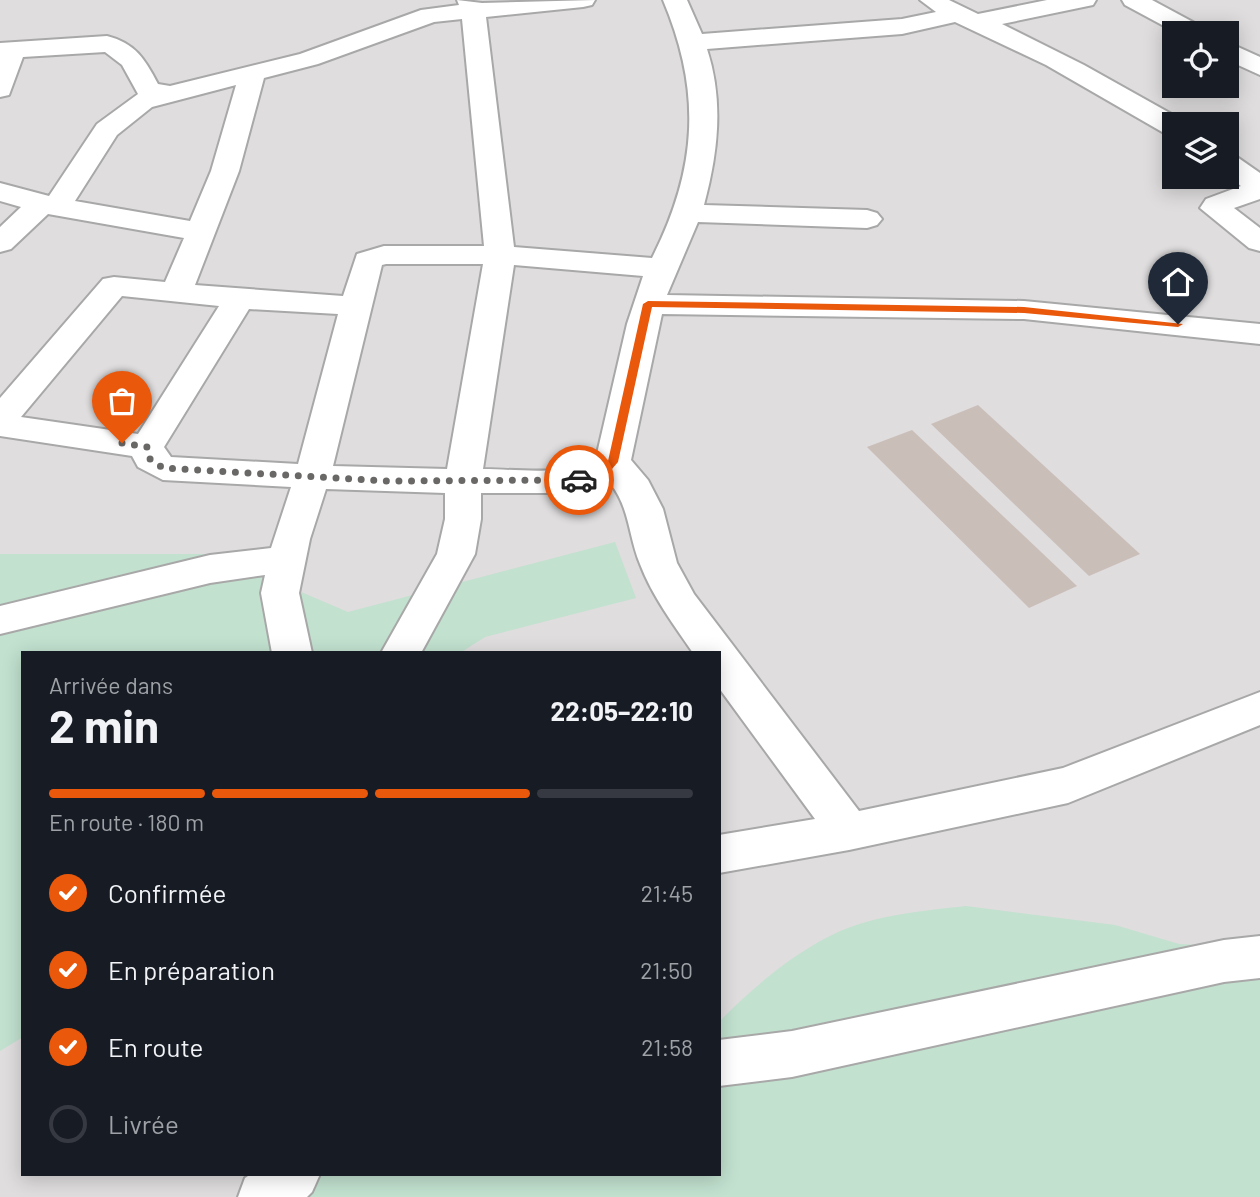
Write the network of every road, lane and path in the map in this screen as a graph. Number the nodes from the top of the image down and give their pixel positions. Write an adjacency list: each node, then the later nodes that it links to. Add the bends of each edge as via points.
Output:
1 (385, 0): 11 (street)
2 (675, 0): 12 (street)
3 (932, 0): 8 (street)
4 (1084, 0): 9 (street)
5 (1134, 0): 10 (street)
6 (574, 1): 7 (street)
7 (471, 5): 11 (street); 29 (street)
8 (954, 14): 9 (street); 12 (street, via 925,24)
9 (979, 21): 19 (street)
10 (1173, 21)
11 (394, 26): 16 (street)
12 (695, 42): 24 (street, via 706,132)
13 (7, 50): 17 (street); 18 (street, via 118,46)
14 (1239, 56): 15 (street)
15 (1260, 67)
16 (252, 75): 18 (street); 26 (street, via 225,171)
17 (0, 89)
18 (153, 95): 23 (street, via 107,130)
19 (1162, 120)
20 (1239, 172): 21 (street)
21 (1260, 188): 27 (street, via 1215,208)
22 (0, 192): 23 (street)
23 (49, 205): 26 (street); 28 (street)
24 (687, 213): 25 (street); 30 (street)
25 (867, 219)
26 (201, 232): 31 (street)
27 (1260, 242)
28 (0, 243)
29 (500, 255): 30 (street); 34 (street, via 373,257 368,260); 40 (street)
30 (661, 268): 33 (street)
31 (177, 292): 32 (street); 36 (street, via 114,286)
32 (239, 299): 34 (street); 37 (street)
33 (648, 304): 35 (street, via 1036,311); 38 (street)
34 (357, 306): 39 (street)
35 (1260, 334)
36 (0, 423): 37 (street)
37 (147, 447): 39 (street, via 150,459 163,468)
38 (613, 462): 40 (street, via 602,473 573,481); 45 (street, via 645,509 658,563 679,603)
39 (312, 479): 40 (street); 41 (street)
40 (463, 482): 44 (street, via 463,519 456,554)
41 (287, 559): 42 (street, via 210,569); 43 (street, via 281,593)
42 (0, 620)
43 (292, 651)
44 (402, 651)
45 (714, 651)
46 (721, 661): 48 (street)
47 (1260, 708): 48 (street, via 1068,785)
48 (849, 832): 49 (street)
49 (721, 854)
50 (1260, 957): 51 (street, via 792,1054)
51 (721, 1063)
52 (292, 1176): 53 (street)
53 (264, 1197)

